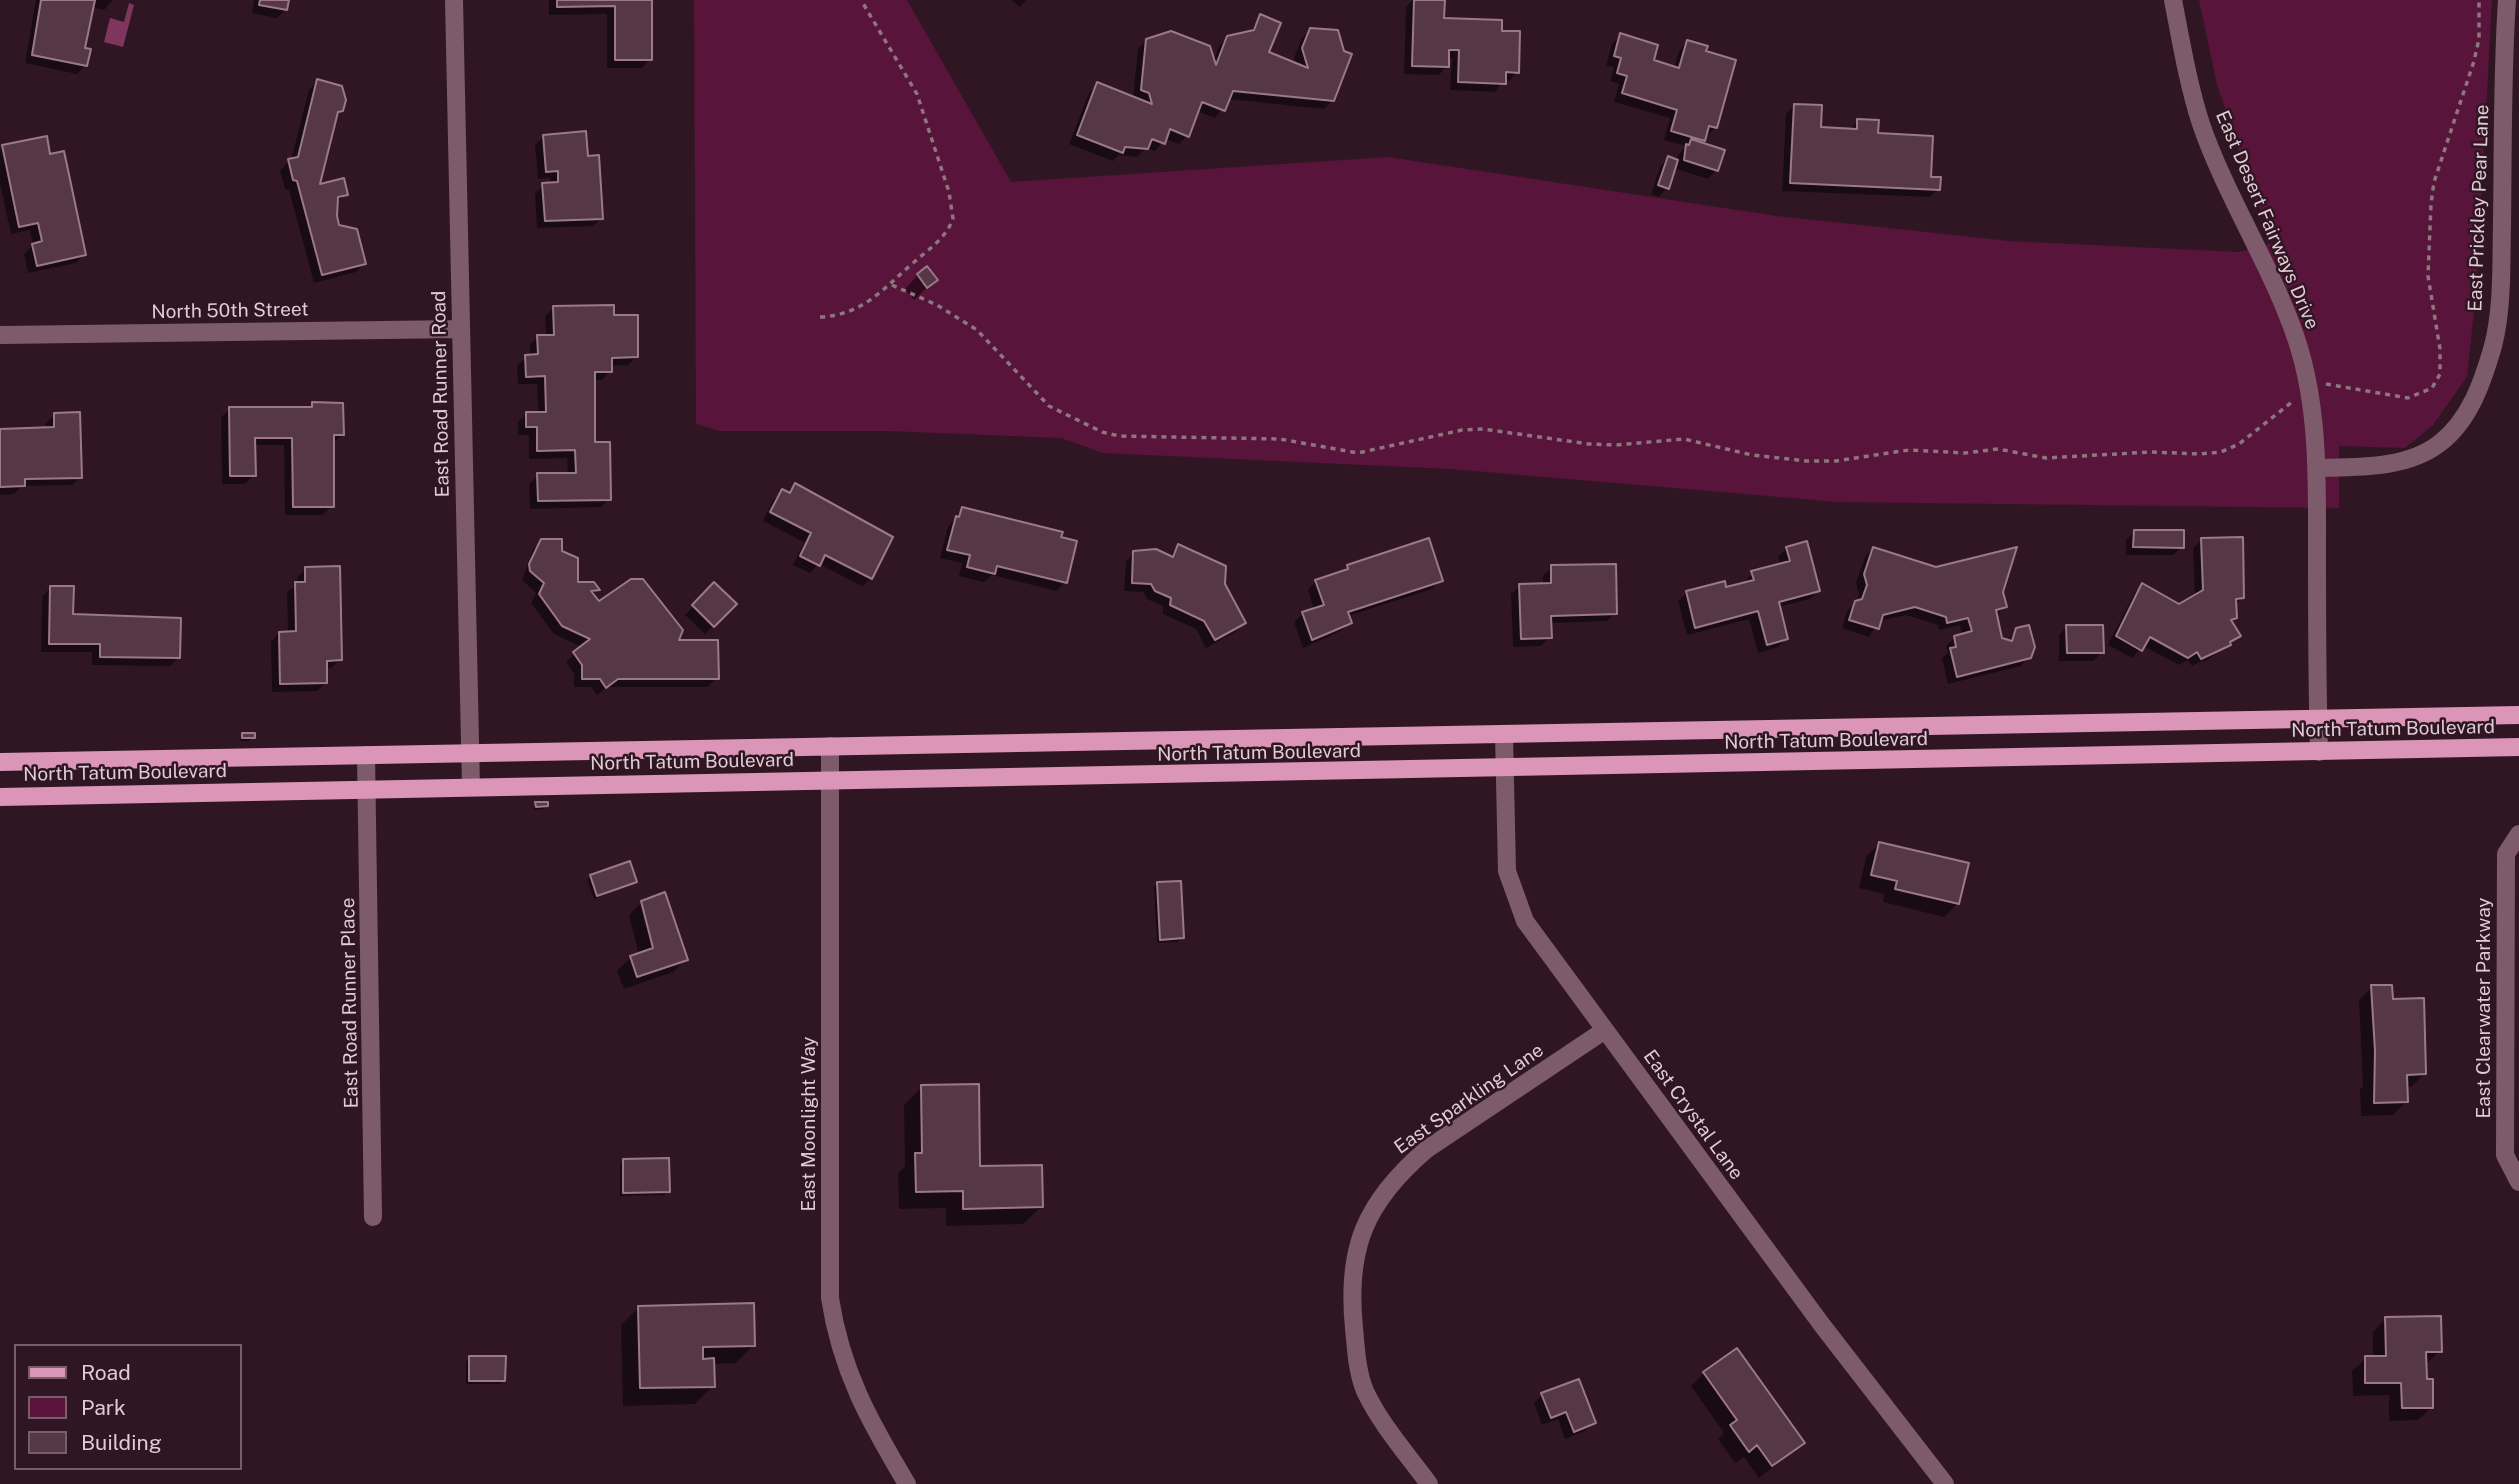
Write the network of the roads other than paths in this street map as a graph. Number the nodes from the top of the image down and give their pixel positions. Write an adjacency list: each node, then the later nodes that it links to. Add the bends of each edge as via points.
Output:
1 (454, 0): 4 (street, East Road Runner Road)
2 (2173, 0): 6 (street, East Desert Fairways Drive, via 2201,123 2297,342 2309,391)
3 (2507, 0): 6 (street, East Prickley Pear Lane, via 2500,286 2493,344 2476,398 2442,442 2422,454 2398,462)
4 (460, 329): 5 (street, North 50th Street); 13 (street, East Road Runner Road)
5 (0, 335)
6 (2317, 468): 8 (street, East Desert Fairways Drive)
7 (2519, 715): 8 (main road, North Tatum Boulevard)
8 (2318, 718): 9 (main road, North Tatum Boulevard); 12 (street, East Desert Fairways Drive)
9 (1504, 734): 10 (main road, North Tatum Boulevard); 16 (street, East Crystal Lane)
10 (830, 747): 13 (main road, North Tatum Boulevard); 17 (street, East Moonlight Way)
11 (2519, 747): 12 (main road, North Tatum Boulevard)
12 (2319, 752): 16 (main road, North Tatum Boulevard)
13 (469, 754): 14 (main road, North Tatum Boulevard); 18 (street, East Road Runner Road)
14 (366, 755): 15 (main road, North Tatum Boulevard); 19 (street, East Road Runner Place)
15 (0, 762)
16 (1505, 769): 17 (main road, North Tatum Boulevard); 23 (street, East Crystal Lane, via 1507,871 1514,897 1525,921)
17 (829, 781): 18 (main road, North Tatum Boulevard); 26 (street, East Moonlight Way, via 830,1298 852,1385)
18 (471, 787): 19 (main road, North Tatum Boulevard)
19 (367, 789): 20 (main road, North Tatum Boulevard); 25 (street, East Road Runner Place)
20 (0, 797)
21 (2519, 834): 22 (street, East Clearwater Parkway, via 2506,854)
22 (2512, 1023): 24 (street, East Clearwater Parkway, via 2505,1155)
23 (1605, 1031): 27 (street, East Sparkling Lane, via 1427,1149 1396,1178 1362,1233 1350,1286 1364,1389 1380,1419); 28 (street, East Crystal Lane)
24 (2519, 1182)
25 (373, 1217)
26 (907, 1484)
27 (1429, 1484)
28 (1945, 1484)

